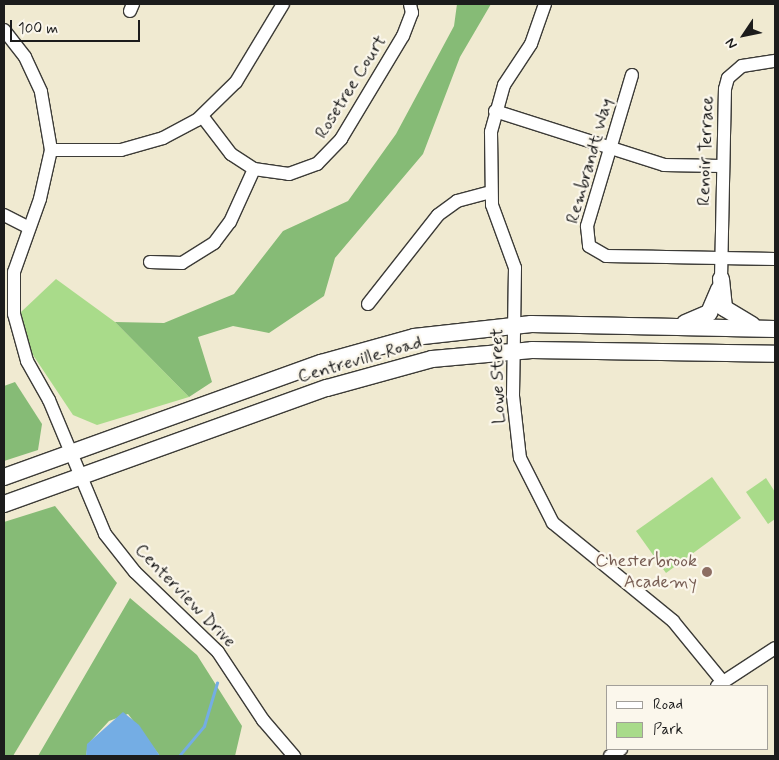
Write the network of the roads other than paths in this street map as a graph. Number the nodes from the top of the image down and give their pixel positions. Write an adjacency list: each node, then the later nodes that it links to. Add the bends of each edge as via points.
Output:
1 (283, 4): 8 (street, via 236,82)
2 (410, 4): 12 (street, Rosetree Court, via 412,13 403,36 333,150 298,172 275,174)
3 (545, 4): 7 (street, Lowe Street, via 531,44 504,85)
4 (4, 30): 10 (street, via 24,57 41,92)
5 (775, 61): 11 (street, Renoir Terrace, via 747,64 728,78)
6 (632, 75): 9 (street, Rembrandt Way)
7 (495, 111): 9 (street); 13 (street, Lowe Street)
8 (202, 116): 10 (street, via 137,146 102,152); 12 (street, Rosetree Court, via 231,154)
9 (612, 148): 11 (street, via 664,165); 17 (street, Rembrandt Way, via 586,226 593,251 606,256)
10 (51, 150): 15 (street, Centerview Drive, via 44,188)
11 (722, 166): 17 (street, Renoir Terrace)
12 (254, 169): 18 (street, via 230,222 214,244 182,263)
13 (490, 192): 20 (street, via 457,201 438,215); 22 (street, Lowe Street, via 516,268)
14 (4, 215): 15 (street)
15 (28, 227): 21 (street, Centerview Drive, via 14,272)
16 (775, 258): 17 (street, Rembrandt Way)
17 (721, 260): 19 (street, Renoir Terrace)
18 (150, 262)
19 (721, 279): 23 (main road, via 709,313); 24 (main road, via 729,314)
20 (368, 304)
21 (9, 314): 27 (street, Centerview Drive)
22 (514, 324): 23 (main road, Centreville Road); 25 (street, Lowe Street); 27 (main road, Centreville Road, via 447,331 351,353)
23 (678, 326): 24 (main road, Centreville Road)
24 (770, 328)
25 (514, 351): 26 (main road, Centreville Road); 29 (main road, Centreville Road, via 460,355 382,370); 32 (street, Lowe Street, via 517,440 526,474 544,510 570,540 673,621)
26 (775, 354)
27 (70, 454): 28 (main road, Centreville Road); 29 (street, Centerview Drive)
28 (4, 477)
29 (78, 479): 30 (main road, Centreville Road); 33 (street, Centerview Drive, via 100,526 123,559 198,630)
30 (4, 504)
31 (775, 648): 32 (street)
32 (720, 684)
33 (294, 756)

